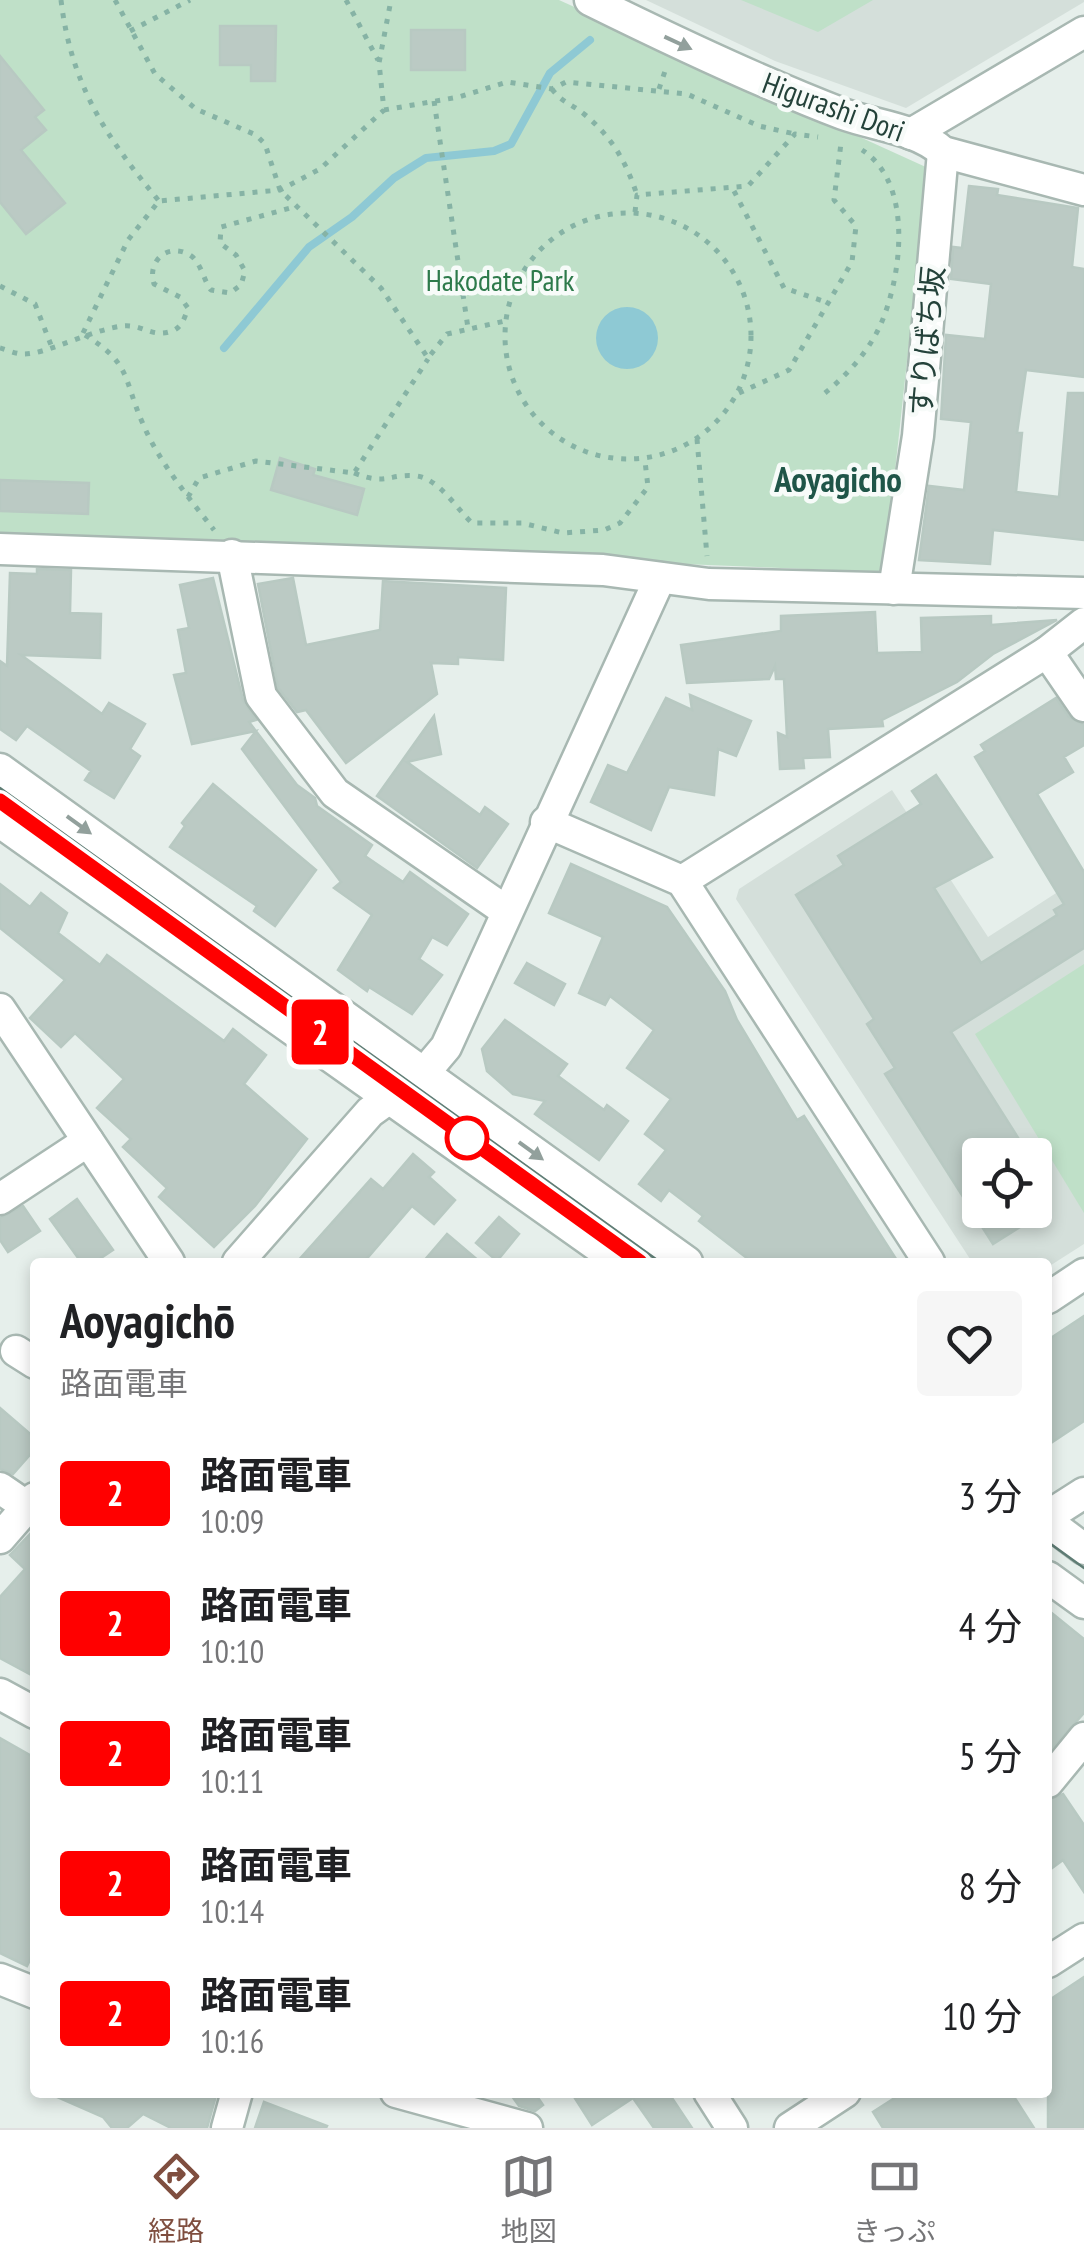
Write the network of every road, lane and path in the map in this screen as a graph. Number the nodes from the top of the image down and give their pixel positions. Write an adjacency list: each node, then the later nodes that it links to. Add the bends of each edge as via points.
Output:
1 (61, 0): 21 (path, via 85,93 110,143)
2 (115, 0): 7 (path)
3 (190, 0): 7 (path)
4 (346, 0): 9 (path)
5 (390, 0): 9 (path)
6 (590, 0): 14 (street, Higurashi Dori, one-way to 14, via 769,83)
7 (130, 31): 17 (path, via 155,74 176,94 265,144)
8 (1084, 32): 14 (street)
9 (379, 63): 12 (path)
10 (552, 89): 11 (path, via 508,82); 13 (path, via 566,82 687,94 759,126); 20 (path, via 611,139)
11 (434, 101): 12 (path); 27 (path)
12 (384, 110): 17 (path, via 320,169)
13 (795, 134): 15 (path); 19 (path, via 748,186)
14 (911, 134): 16 (street, Higurashi Dori)
15 (842, 140): 25 (path, via 834,200 856,226 855,247); 32 (path, via 866,153 890,182 897,248 879,328 852,368)
16 (943, 152): 18 (street, Higurashi Dori); 41 (street, すりばち坂, via 918,436)
17 (280, 190): 21 (path); 22 (path)
18 (1084, 190)
19 (734, 191): 20 (path); 25 (path, via 784,288)
20 (638, 195): 23 (path)
21 (160, 201): 28 (path, via 128,240)
22 (294, 206): 28 (path, via 221,226 220,243 245,271 230,293 211,290 186,253 155,261 154,284 186,303 177,328); 31 (path, via 381,288)
23 (634, 212): 26 (path, via 598,216 549,242 515,286); 33 (path, via 674,221 710,242 736,274 750,313 751,354)
24 (0, 286): 29 (path, via 35,304)
25 (830, 303): 33 (path, via 789,370)
26 (505, 321): 27 (path); 35 (path, via 506,359 519,395 541,425 572,447 608,458)
27 (468, 328): 31 (path, via 447,334)
28 (83, 333): 29 (path); 36 (path, via 113,352 144,426 188,498 198,478 256,461)
29 (51, 345): 30 (path, via 26,355)
30 (0, 348)
31 (428, 358): 36 (path)
32 (825, 392)
33 (738, 394): 34 (path)
34 (698, 440): 35 (path); 38 (path)
35 (645, 459): 36 (path, via 648,486 620,523 564,534 522,523 472,522 430,481 416,476 379,483)
36 (354, 473)
37 (0, 549): 39 (street)
38 (706, 550)
39 (232, 554): 40 (street); 50 (street, via 262,696 335,793)
40 (660, 578): 41 (street); 48 (street)
41 (894, 589): 42 (street)
42 (1084, 593)
43 (1084, 623): 44 (street)
44 (1048, 652): 45 (street); 49 (street)
45 (1084, 706)
46 (0, 768): 52 (street, one-way to 52)
47 (0, 822): 53 (street)
48 (546, 822): 49 (street); 50 (street)
49 (682, 882): 62 (street)
50 (506, 911): 52 (street, via 446,1046)
51 (0, 1010): 54 (street)
52 (424, 1073): 53 (street); 56 (street, one-way to 56)
53 (386, 1099): 58 (street); 59 (street)
54 (88, 1141): 55 (street); 57 (street)
55 (0, 1199)
56 (633, 1224): 60 (street); 61 (street)
57 (166, 1258)
58 (242, 1258)
59 (609, 1258)
60 (615, 1258)
61 (681, 1258)
62 (926, 1258)
63 (1084, 1274): 64 (street)
64 (1052, 1295)
65 (0, 1488): 67 (street)
66 (1084, 1493): 69 (street)
67 (30, 1504)
68 (30, 1509): 71 (street)
69 (1052, 1516)
70 (1052, 1522): 72 (street)
71 (0, 1538)
72 (1084, 1549)
73 (1052, 1579): 74 (street)
74 (1084, 1603)
75 (0, 1694): 76 (street)
76 (30, 1710)
77 (1084, 1738): 78 (street)
78 (1052, 1777)
79 (1084, 1939): 80 (street)
80 (1052, 1958)
81 (0, 1979): 82 (street)
82 (30, 1990)
83 (235, 2098): 87 (street)
84 (418, 2098): 88 (street)
85 (713, 2098): 89 (street)
86 (836, 2098): 90 (street)
87 (227, 2128)
88 (528, 2128)
89 (732, 2128)
90 (790, 2128)

